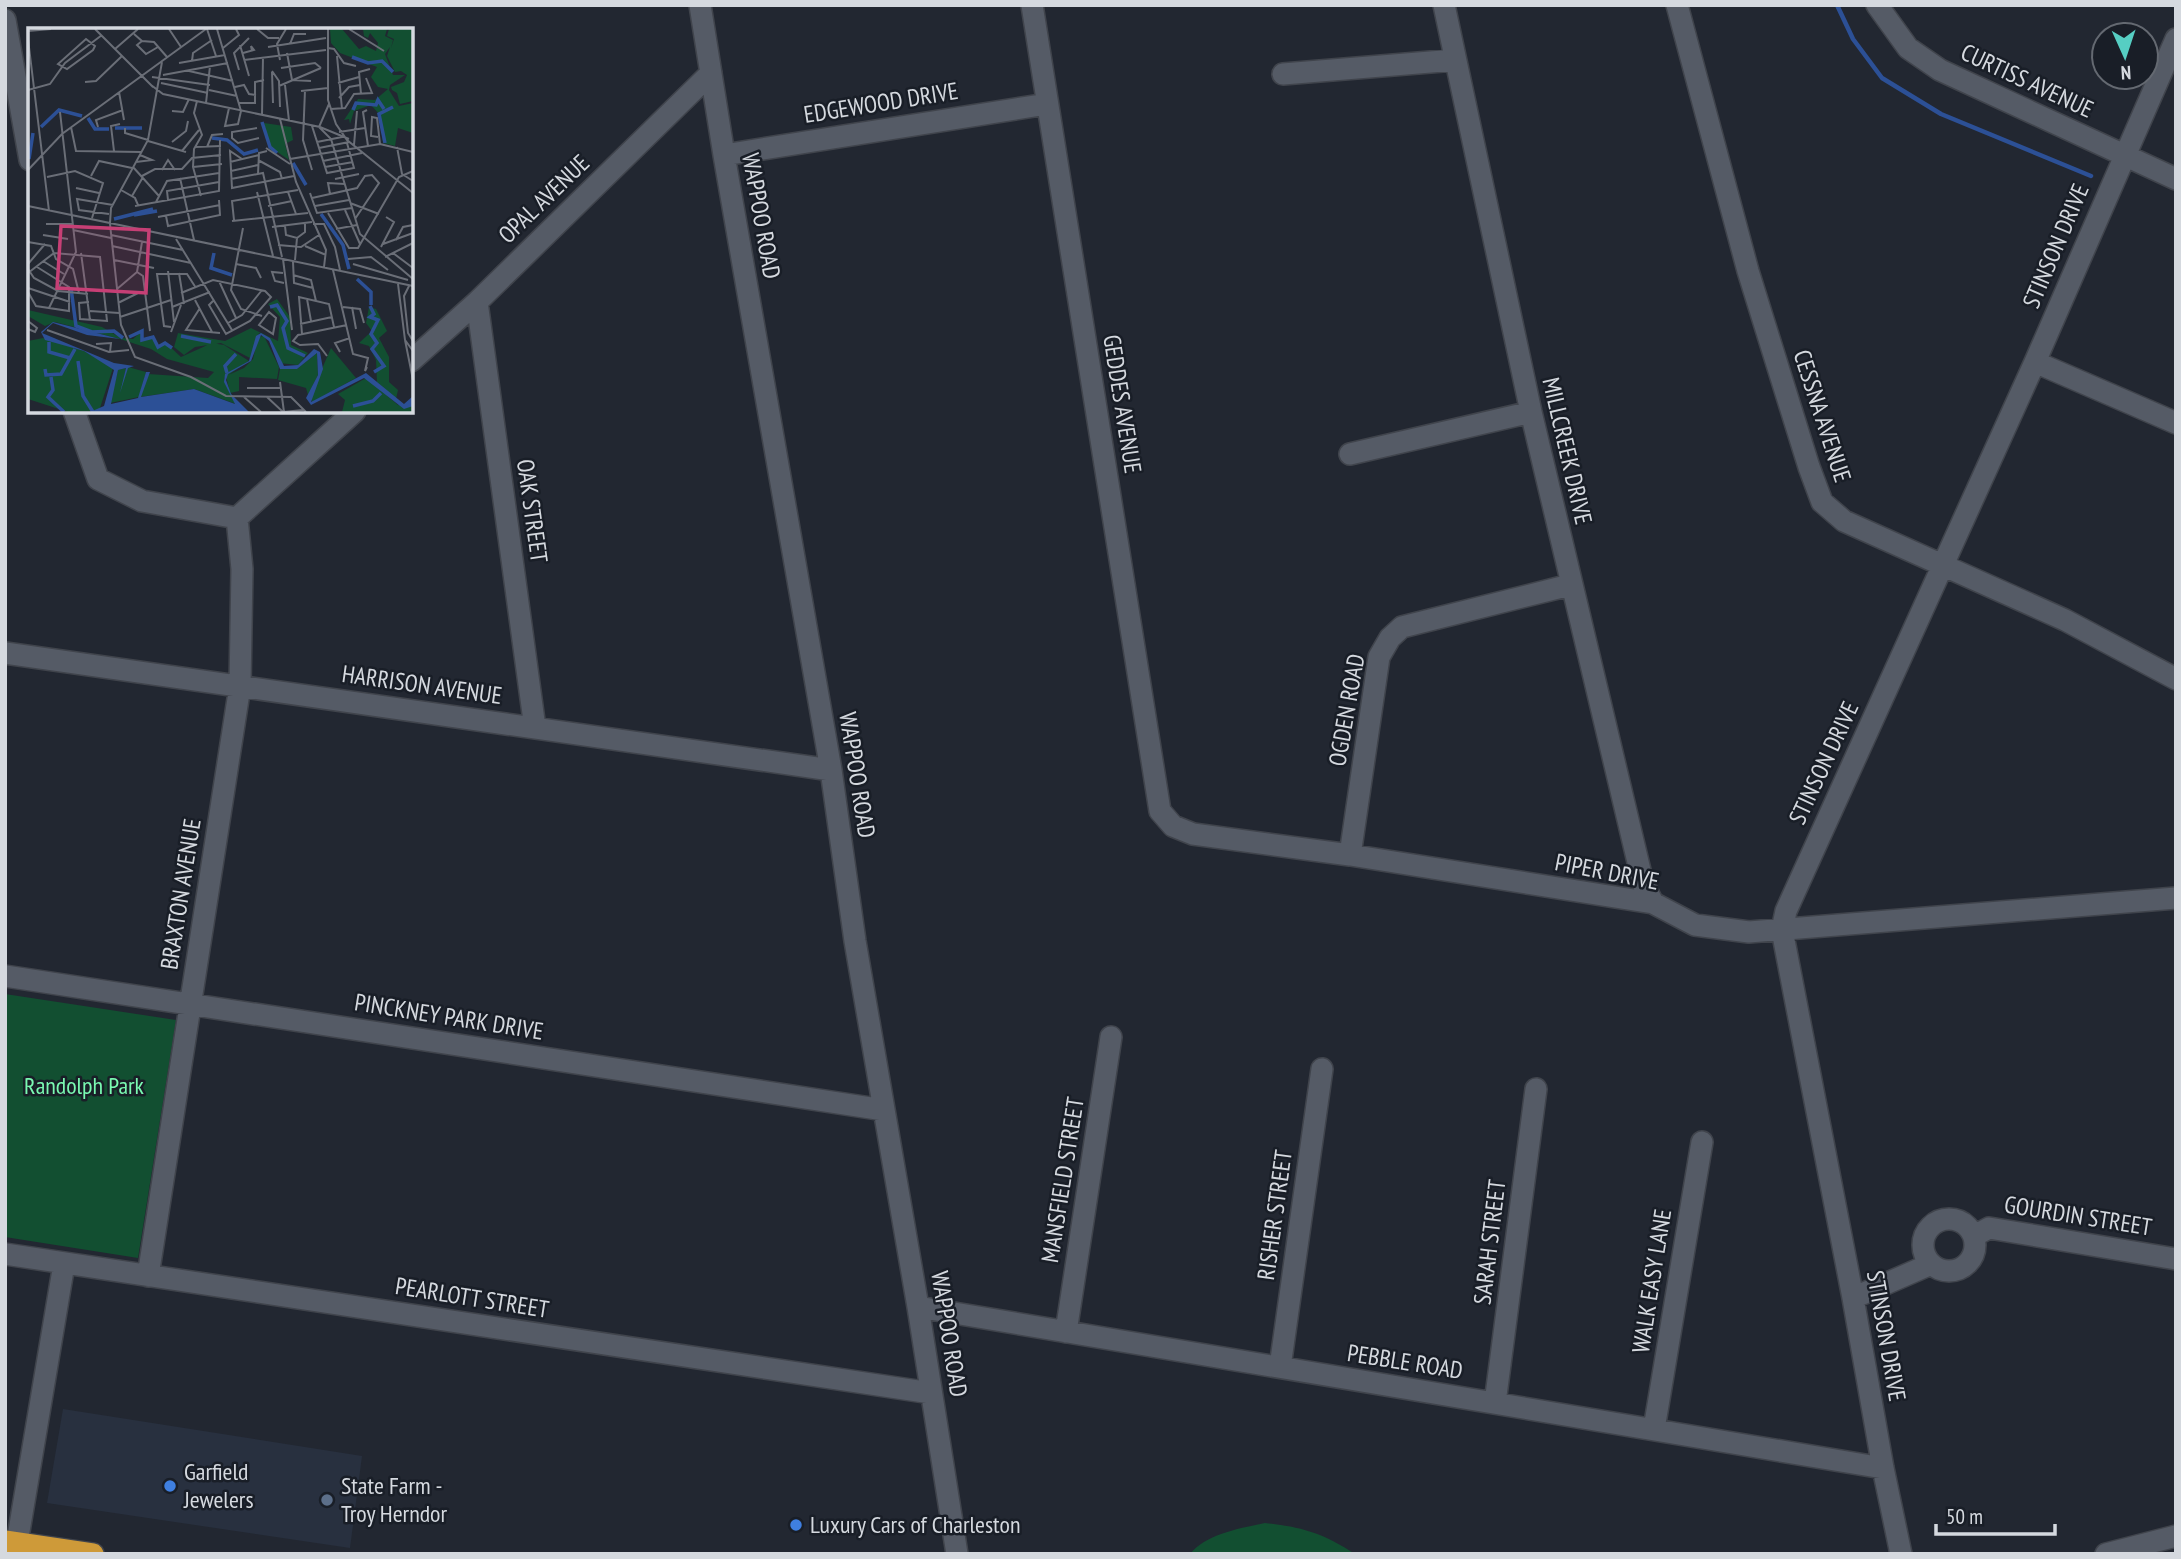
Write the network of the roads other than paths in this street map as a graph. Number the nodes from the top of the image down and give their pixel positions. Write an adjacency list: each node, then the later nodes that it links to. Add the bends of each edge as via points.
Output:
1 (700, 5): 9 (street, WAPPOO ROAD)
2 (1032, 5): 11 (street, GEDDES AVENUE)
3 (1444, 5): 8 (street, MILLCREEK DRIVE)
4 (1677, 5): 25 (street, CESSNA AVENUE, via 1748,271 1822,502 1844,521)
5 (1877, 5): 14 (street, CURTISS AVENUE, via 1909,48 1940,70)
6 (5, 20): 12 (street)
7 (2176, 39): 14 (street, STINSON DRIVE)
8 (1455, 60): 10 (street); 19 (street, MILLCREEK DRIVE)
9 (711, 73): 13 (street, WAPPOO ROAD); 16 (street, OPAL AVENUE)
10 (1283, 74)
11 (1047, 104): 13 (street, EDGEWOOD DRIVE); 32 (street, GEDDES AVENUE)
12 (28, 149)
13 (724, 155): 31 (street, WAPPOO ROAD)
14 (2124, 155): 15 (street, CURTISS AVENUE); 18 (street, STINSON DRIVE)
15 (2176, 179)
16 (477, 302): 17 (street, OPAL AVENUE); 30 (street, OAK STREET)
17 (413, 359)
18 (2035, 362): 22 (street); 25 (street, STINSON DRIVE)
19 (1531, 412): 23 (street); 26 (street, MILLCREEK DRIVE)
20 (75, 413): 24 (street, via 98,479 142,501)
21 (353, 413): 24 (street)
22 (2176, 423)
23 (1350, 454)
24 (237, 518): 29 (street, BRAXTON AVENUE, via 242,569)
25 (1943, 567): 28 (street, CESSNA AVENUE, via 2065,620); 36 (street, STINSON DRIVE, via 1786,911)
26 (1570, 585): 33 (street, OGDEN ROAD, via 1402,627 1390,638 1379,657); 35 (street, MILLCREEK DRIVE, via 1643,883)
27 (5, 653): 29 (street, HARRISON AVENUE)
28 (2176, 679)
29 (240, 686): 30 (street, HARRISON AVENUE); 38 (street, BRAXTON AVENUE)
30 (535, 728): 31 (street, HARRISON AVENUE)
31 (831, 770): 42 (street, WAPPOO ROAD)
32 (1160, 811): 33 (street, PIPER DRIVE, via 1173,826 1193,834)
33 (1350, 855): 35 (street, PIPER DRIVE)
34 (2176, 898): 36 (street, PIPER DRIVE)
35 (1653, 904): 36 (street, PIPER DRIVE, via 1695,925 1749,932)
36 (1782, 930): 50 (street, STINSON DRIVE)
37 (5, 976): 38 (street, PINCKNEY PARK DRIVE)
38 (191, 1004): 42 (street, PINCKNEY PARK DRIVE); 49 (street, BRAXTON AVENUE)
39 (1111, 1037): 52 (street, MANSFIELD STREET)
40 (1322, 1069): 53 (street, RISHER STREET)
41 (1536, 1088): 55 (street, SARAH STREET)
42 (884, 1110): 51 (street, WAPPOO ROAD)
43 (1702, 1142): 56 (street, WALK EASY LANE)
44 (1974, 1236): 46 (street, GOURDIN STREET, via 1989,1228); 48 (street, GOURDIN STREET, via 1974,1254 1963,1267 1946,1271); 48 (street, GOURDIN STREET, via 1955,1219 1930,1226 1923,1250)
45 (5, 1254): 47 (street, PEARLOTT STREET)
46 (2176, 1259)
47 (64, 1264): 49 (street, PEARLOTT STREET); 59 (street)
48 (1931, 1264): 50 (street, GOURDIN STREET)
49 (148, 1276): 54 (street, PEARLOTT STREET)
50 (1853, 1297): 57 (street, STINSON DRIVE)
51 (918, 1307): 52 (street, PEBBLE ROAD); 54 (street, WAPPOO ROAD)
52 (1066, 1332): 53 (street, PEBBLE ROAD)
53 (1280, 1367): 55 (street, PEBBLE ROAD)
54 (931, 1393): 61 (street, WAPPOO ROAD)
55 (1495, 1403): 56 (street, PEBBLE ROAD)
56 (1654, 1429): 57 (street, PEBBLE ROAD)
57 (1883, 1468): 62 (street, STINSON DRIVE)
58 (2176, 1536): 63 (street)
59 (11, 1542): 60 (highway)
60 (93, 1554)
61 (957, 1554)
62 (1902, 1554)
63 (2106, 1554)

